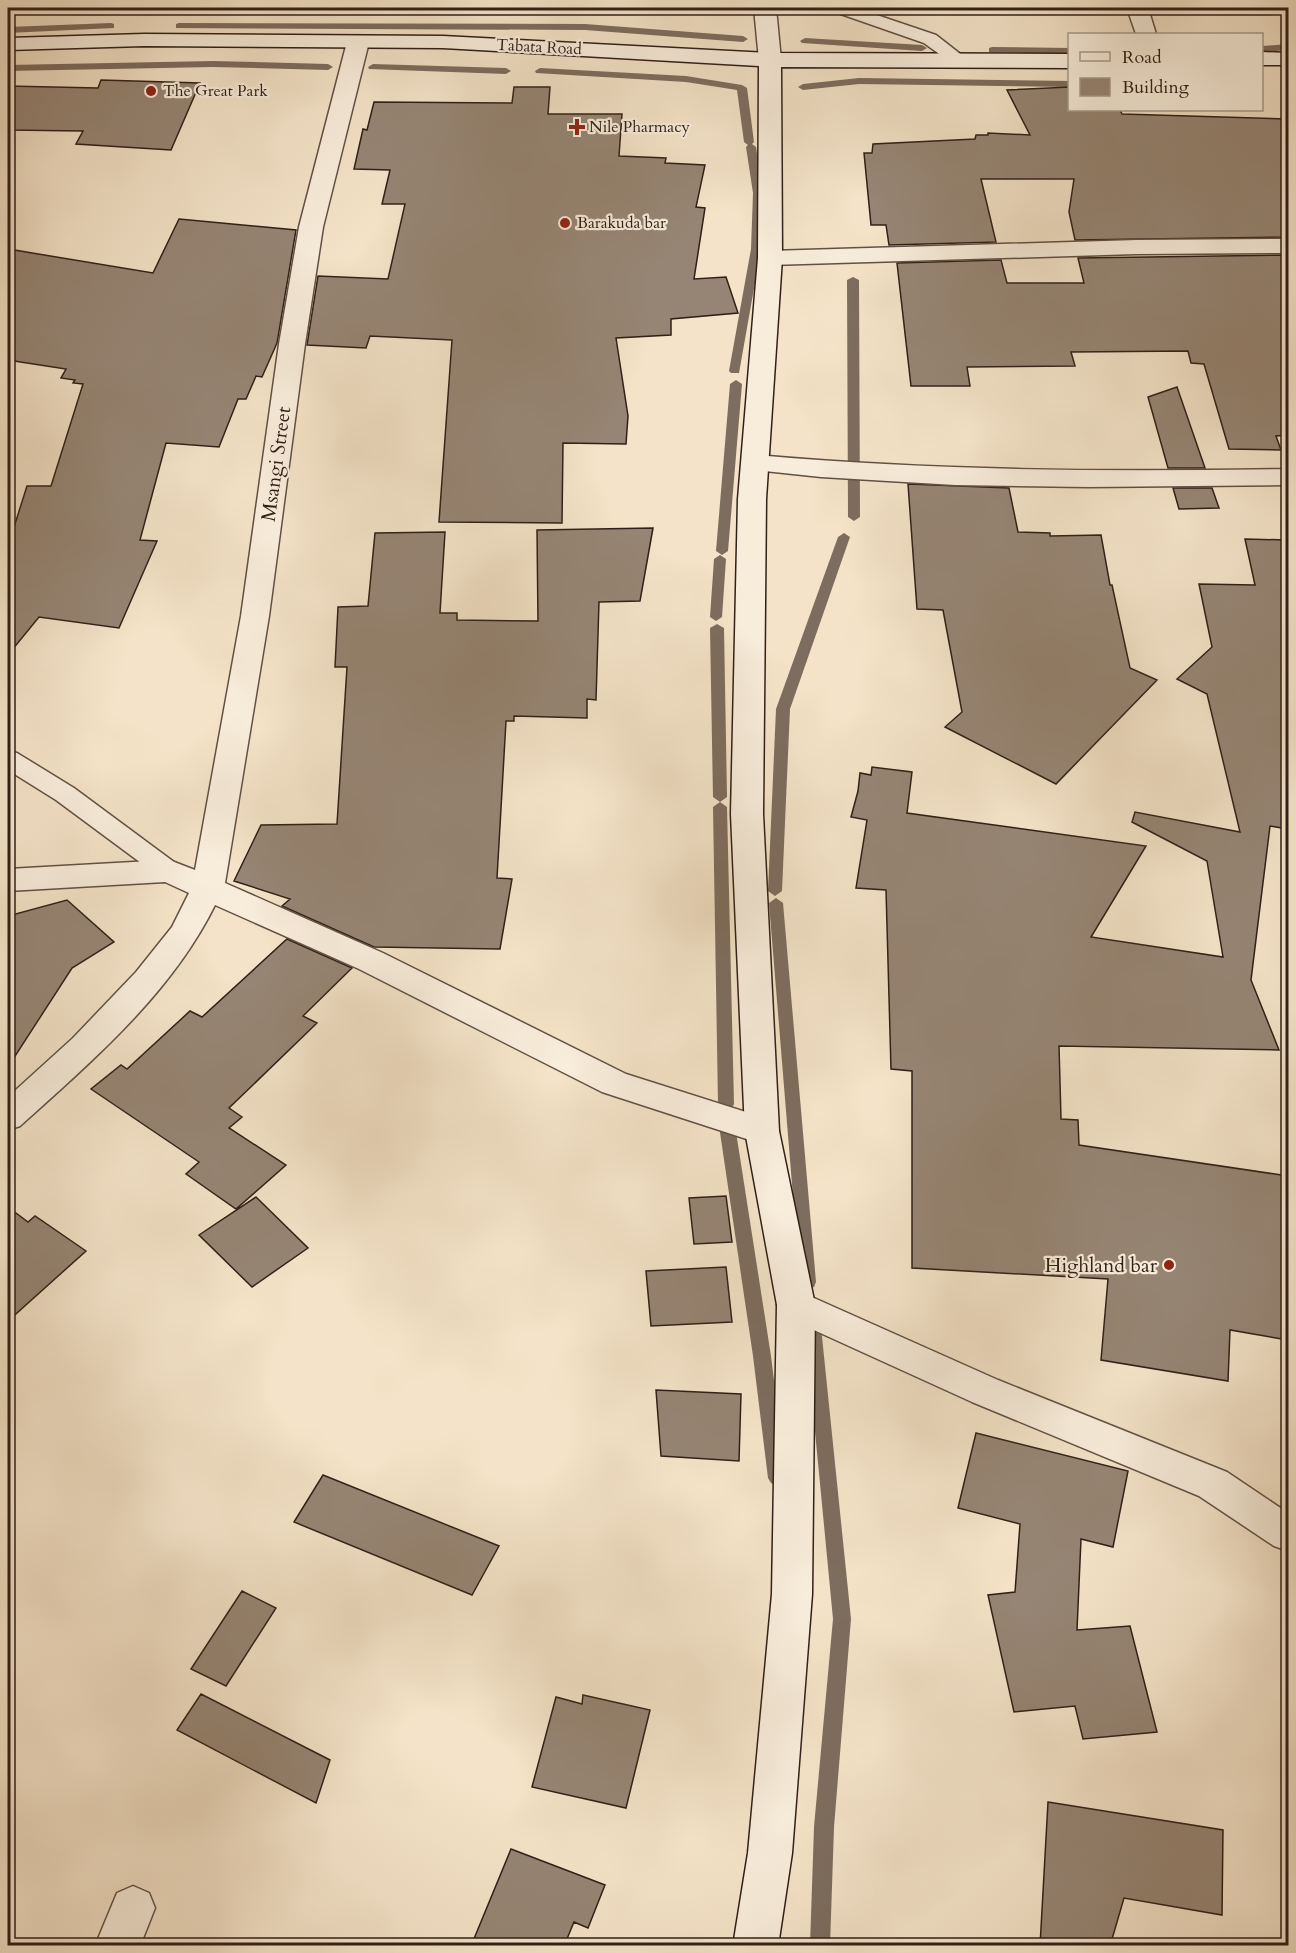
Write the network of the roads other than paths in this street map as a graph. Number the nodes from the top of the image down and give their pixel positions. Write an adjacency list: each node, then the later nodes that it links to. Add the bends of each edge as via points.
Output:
1 (765, 8): 9 (street)
2 (841, 8): 10 (lane, via 930,39)
3 (1138, 8): 4 (street)
4 (1146, 33)
5 (357, 42): 6 (street, Tabata Road, via 144,40); 9 (street, Tabata Road, via 454,43); 19 (street, Msangi Street, via 311,227 255,616)
6 (8, 44)
7 (1263, 59): 8 (street)
8 (1288, 59)
9 (770, 60): 10 (street, Tabata Road); 13 (street)
10 (958, 60): 11 (street, Tabata Road)
11 (1068, 61)
12 (1288, 246): 13 (street)
13 (770, 258): 14 (street)
14 (755, 463): 15 (street, via 854,473 999,478); 21 (street, via 747,814)
15 (1288, 477)
16 (8, 759): 17 (lane, via 65,794)
17 (169, 871): 18 (street); 19 (street)
18 (8, 880)
19 (208, 888): 20 (street, Msangi Street, via 185,933 148,981 85,1047); 21 (street, via 371,961 614,1083)
20 (8, 1117)
21 (762, 1131): 22 (street)
22 (796, 1305): 23 (street, via 985,1391 1213,1484); 24 (street, via 792,1594 770,1852)
23 (1288, 1534)
24 (755, 1946)

